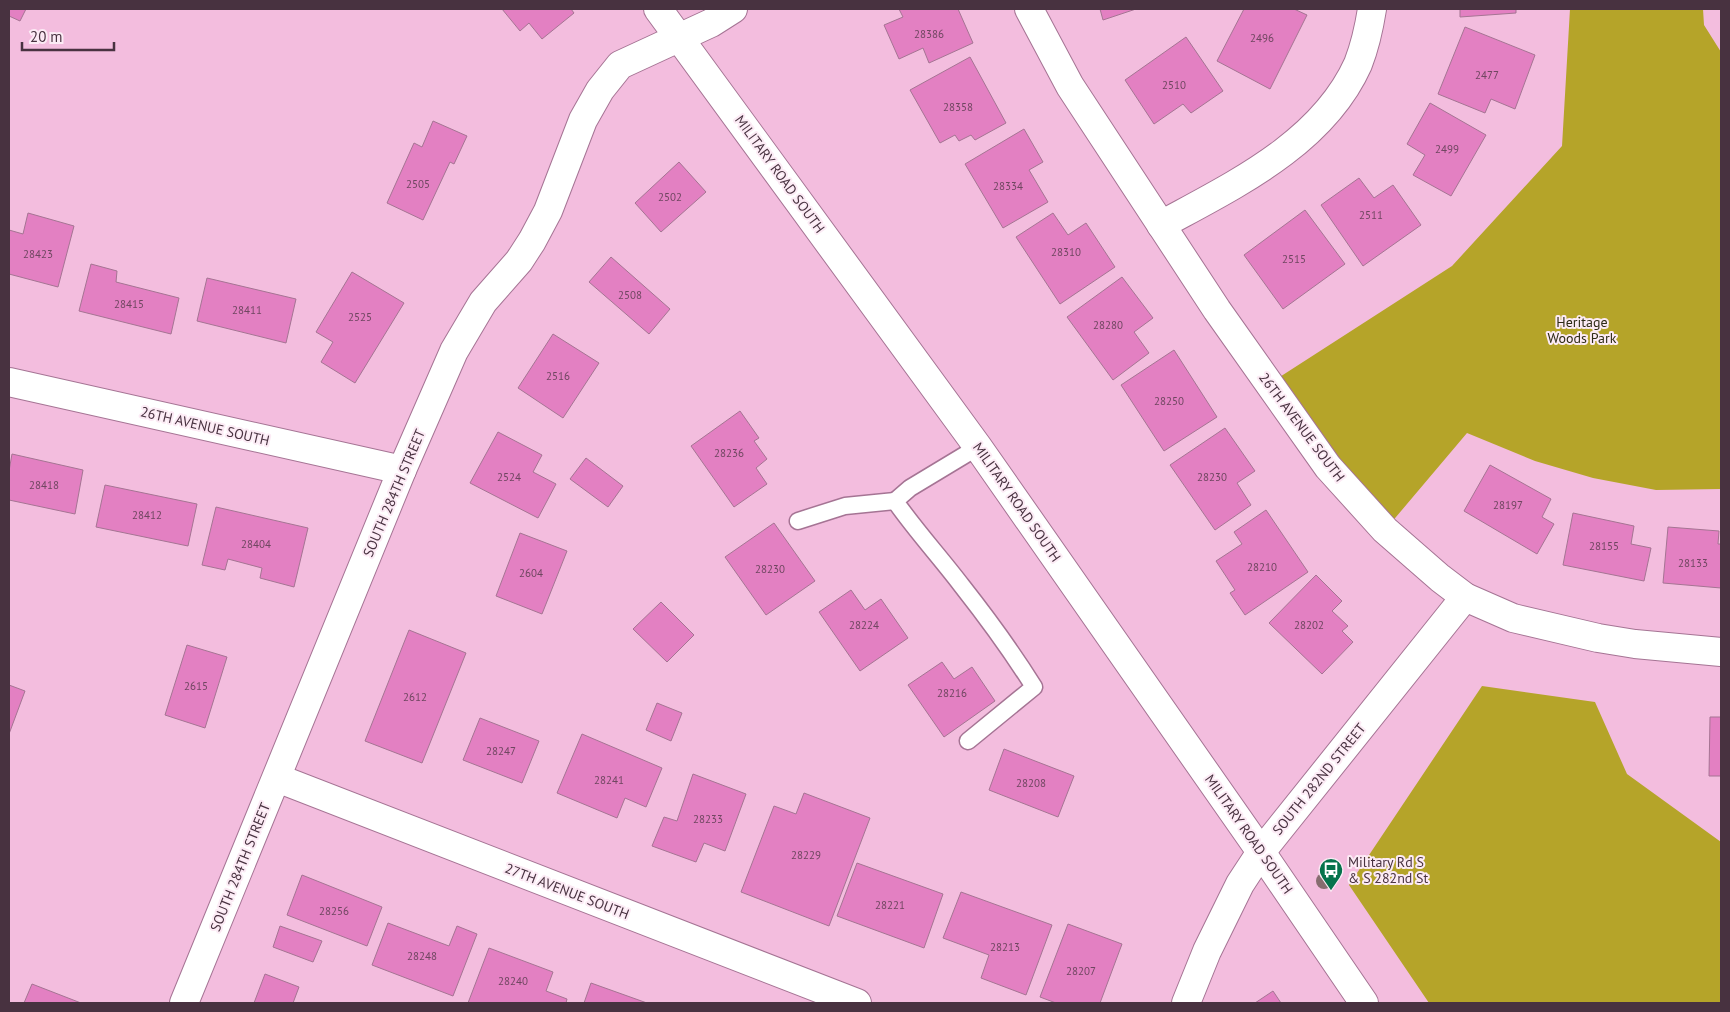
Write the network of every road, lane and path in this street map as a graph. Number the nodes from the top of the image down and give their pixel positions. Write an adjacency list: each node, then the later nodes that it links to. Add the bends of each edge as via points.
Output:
1 (658, 9): 5 (street, MILITARY ROAD SOUTH)
2 (733, 9): 5 (street, SOUTH 284TH STREET)
3 (1029, 9): 6 (street, 26TH AVENUE SOUTH, via 1070,86)
4 (1372, 9): 6 (street, via 1357,64 1344,90 1326,114 1269,162)
5 (679, 38): 8 (street, MILITARY ROAD SOUTH); 9 (street, SOUTH 284TH STREET, via 620,65 600,90 583,120 548,211 519,261 483,302 454,351)
6 (1162, 225): 12 (street, 26TH AVENUE SOUTH, via 1217,310 1328,467 1385,530)
7 (9, 382): 9 (street, 26TH AVENUE SOUTH)
8 (978, 446): 10 (lane, via 910,488); 16 (street, MILITARY ROAD SOUTH)
9 (402, 470): 15 (street, SOUTH 284TH STREET)
10 (895, 501): 11 (lane, via 845,506); 14 (lane, via 1016,658 1034,687)
11 (798, 521)
12 (1465, 597): 13 (street, 26TH AVENUE SOUTH, via 1513,618 1598,638); 16 (street, SOUTH 282ND STREET)
13 (1721, 652)
14 (968, 741)
15 (277, 778): 17 (street, SOUTH 284TH STREET); 18 (street, 27TH AVENUE SOUTH)
16 (1261, 852): 19 (street, SOUTH 282ND STREET, via 1236,892); 20 (street, MILITARY ROAD SOUTH)
17 (184, 1003)
18 (857, 1003)
19 (1186, 1003)
20 (1364, 1003)

